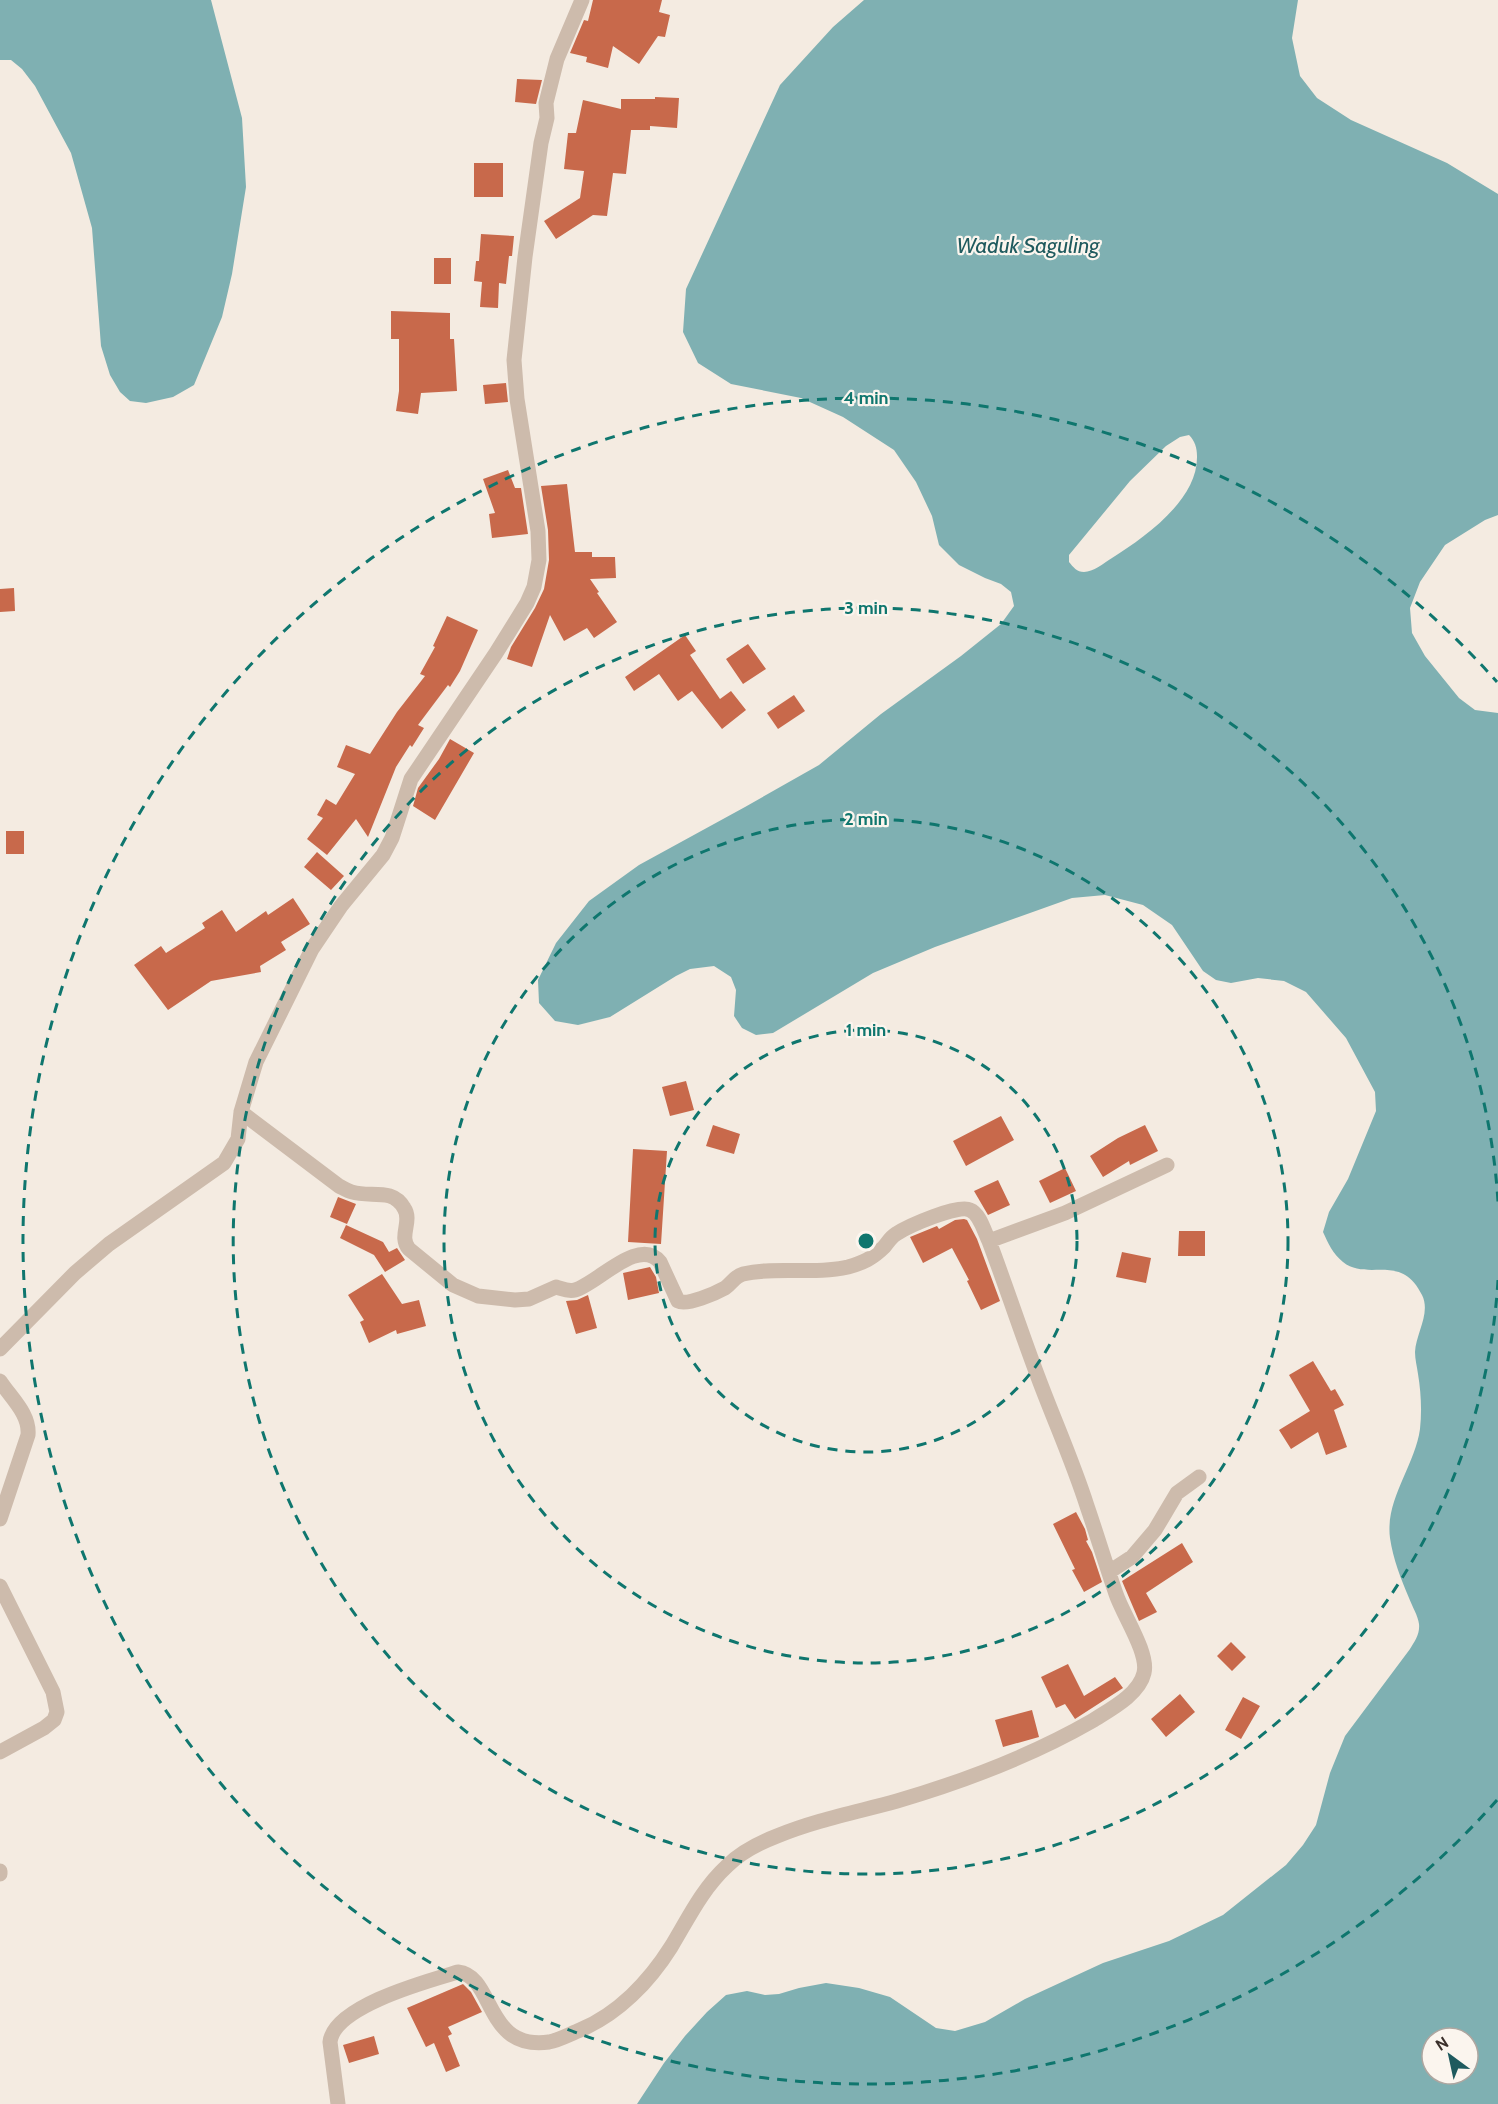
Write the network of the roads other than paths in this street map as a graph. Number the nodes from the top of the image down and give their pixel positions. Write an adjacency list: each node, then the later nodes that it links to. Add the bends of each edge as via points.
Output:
1 (582, 0): 2 (street, via 557,59 546,103 514,360 538,531 539,560 534,587 496,653 411,779 383,855 340,906 312,949 256,1062)
2 (241, 1112): 4 (street, via 339,1186 352,1193 380,1193 403,1205 407,1213 406,1245 453,1285 478,1296 515,1300 530,1299 553,1288 577,1290 622,1261 648,1254 660,1262 678,1301 687,1303 720,1290 742,1274 837,1269 867,1261 897,1234 962,1208 976,1215); 5 (street, via 238,1139 224,1163 109,1244)
3 (1167, 1165): 4 (street, via 1065,1213)
4 (989, 1240): 9 (street)
5 (0, 1349)
6 (0, 1382): 8 (street, via 29,1425)
7 (1199, 1477): 9 (street, via 1177,1493 1137,1551)
8 (0, 1519)
9 (1109, 1572): 12 (street, via 1145,1660 1141,1682 1107,1712 1013,1762 900,1800 804,1826 744,1851 715,1878 650,1978 596,2023 550,2042 515,2037 499,2025 477,1983 464,1972 411,1986 375,2001 353,2013 331,2034)
10 (0, 1586): 11 (street, via 53,1692 57,1712 44,1728)
11 (0, 1752)
12 (338, 2104)

